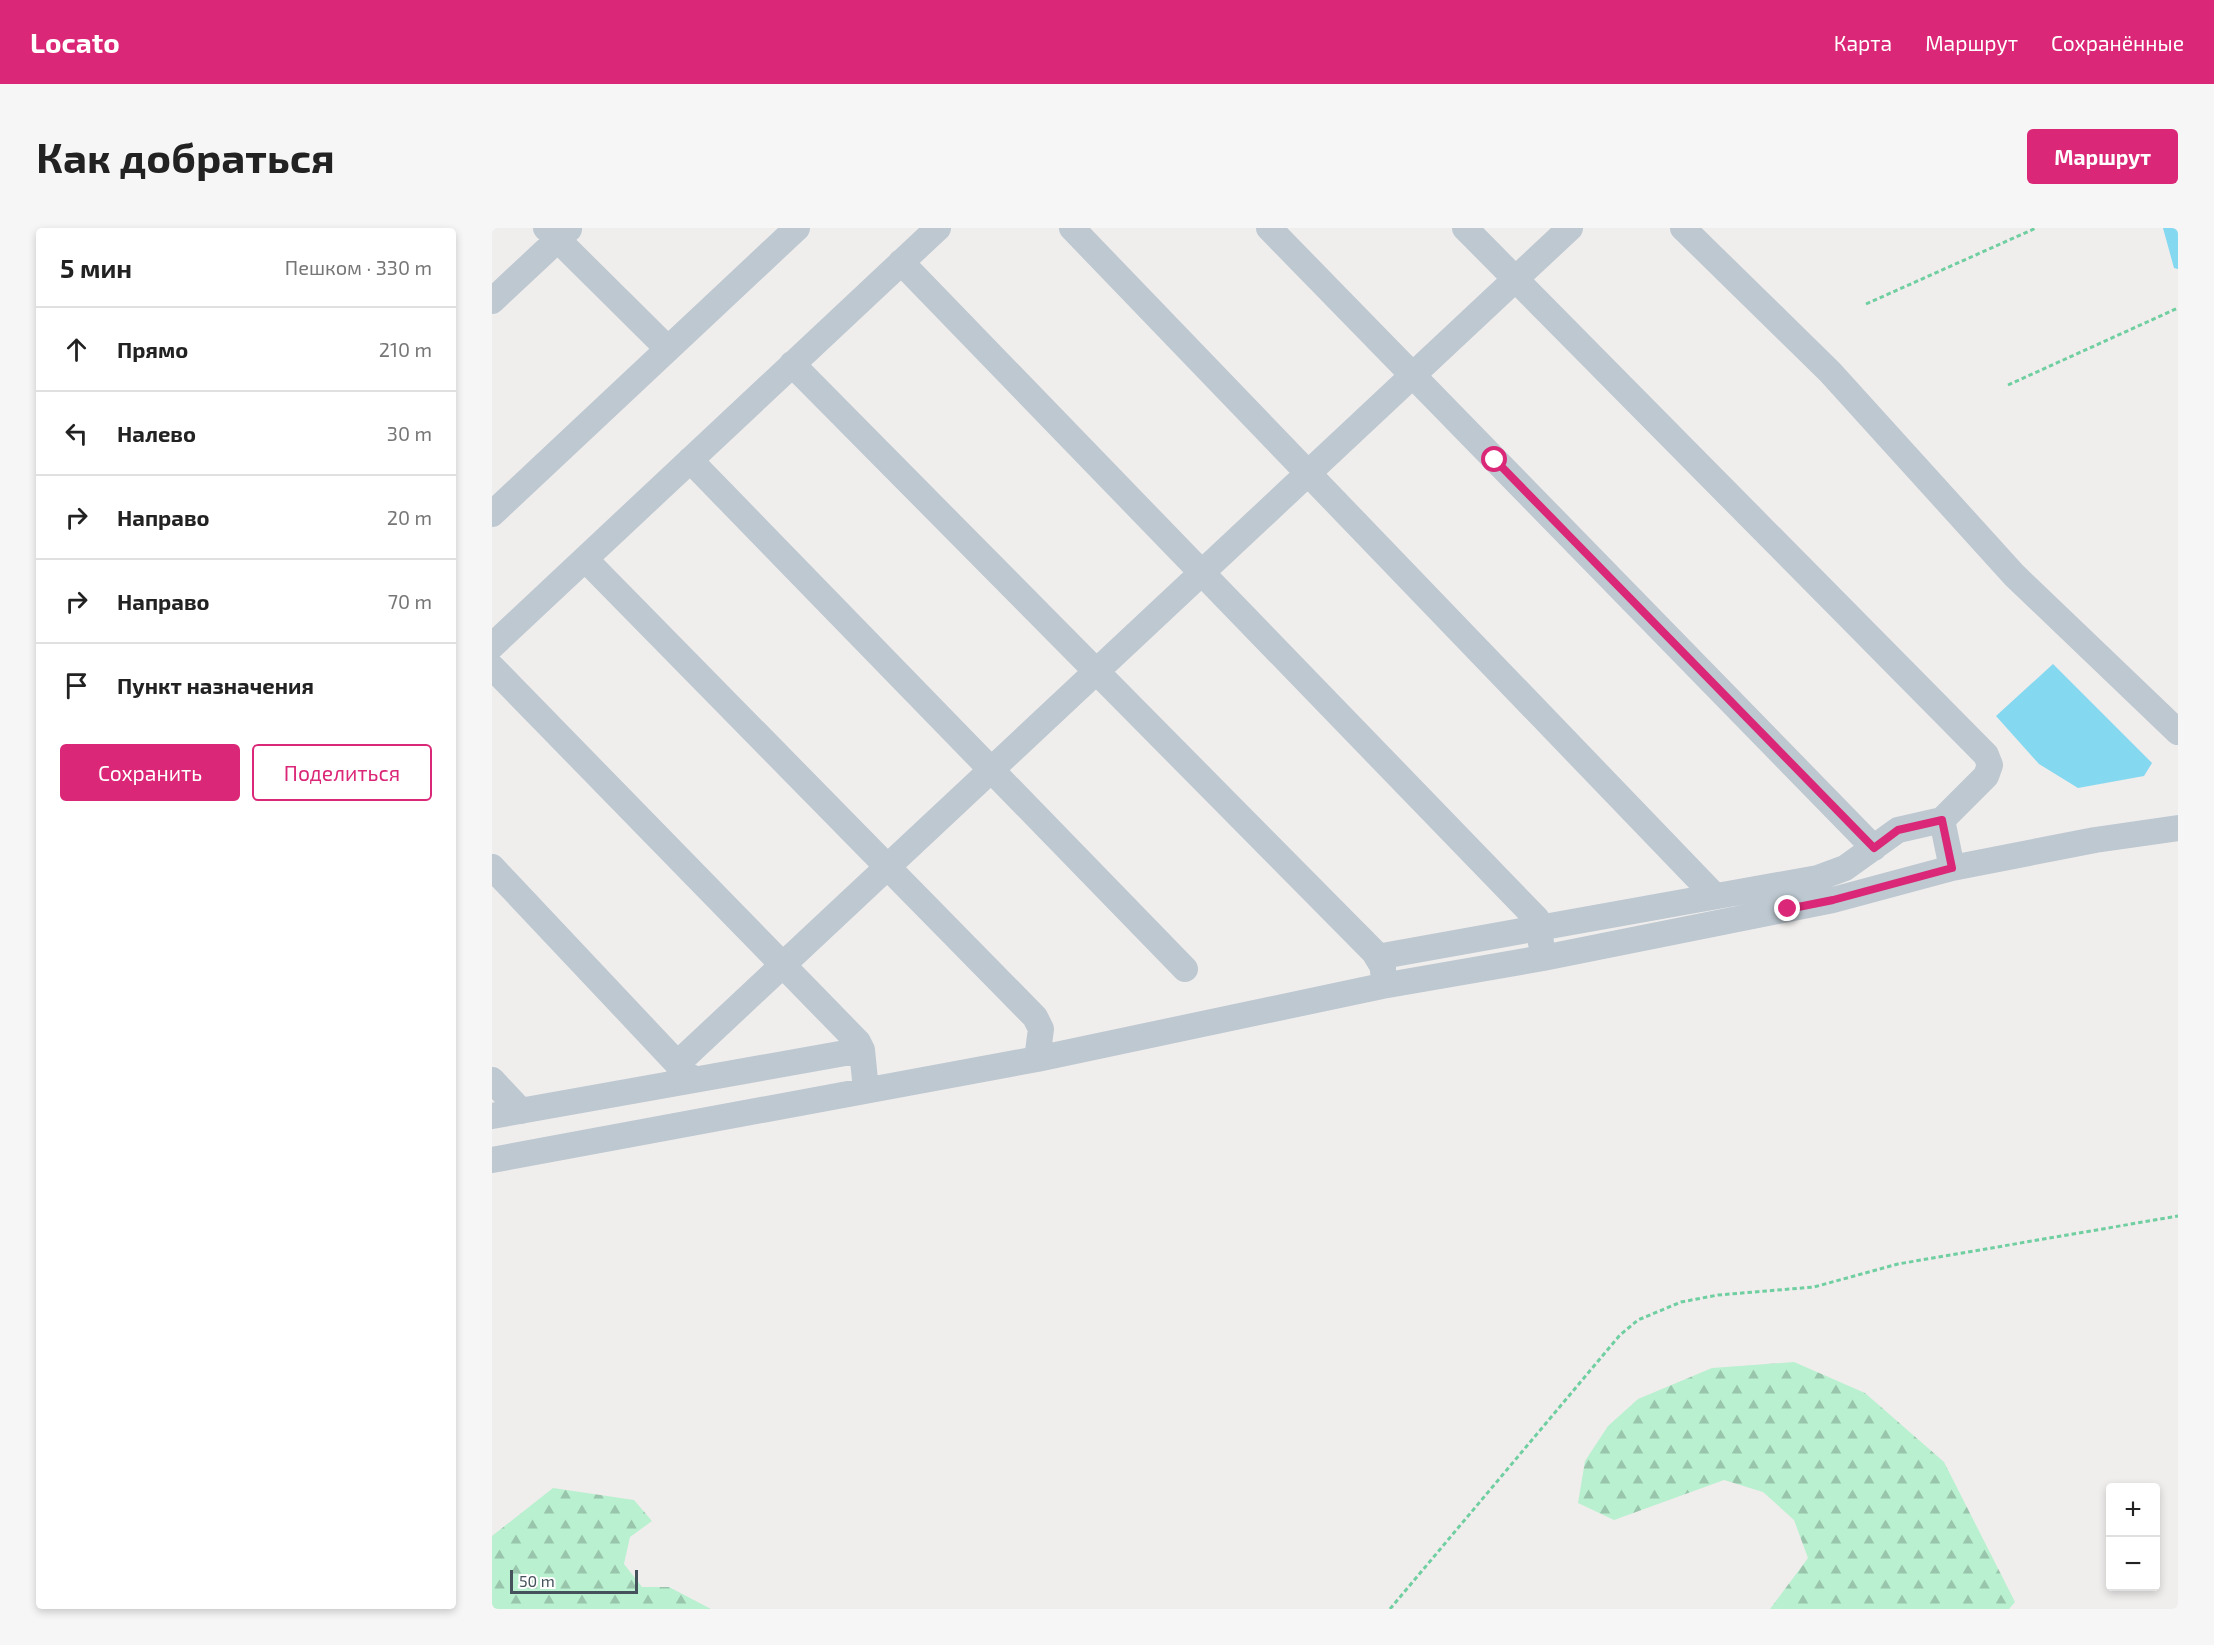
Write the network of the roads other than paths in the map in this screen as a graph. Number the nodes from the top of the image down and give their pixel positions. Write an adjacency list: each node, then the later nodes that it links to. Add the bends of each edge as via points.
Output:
1 (797, 228): 12 (lane)
2 (938, 228): 9 (lane)
3 (1072, 228): 16 (lane)
4 (1269, 228): 14 (lane)
5 (1465, 228): 10 (lane)
6 (1569, 228): 10 (lane)
7 (1683, 228): 23 (lane, via 1830,372 2014,575)
8 (558, 232): 11 (lane); 12 (lane)
9 (902, 262): 13 (lane); 19 (lane)
10 (1515, 279): 14 (lane); 25 (lane, via 1986,755 1986,776)
11 (492, 301)
12 (668, 349): 17 (lane)
13 (792, 364): 15 (lane); 22 (lane)
14 (1413, 375): 16 (lane); 27 (lane)
15 (690, 460): 18 (lane); 24 (lane)
16 (1308, 473): 19 (lane); 31 (lane)
17 (492, 514)
18 (585, 559): 20 (lane); 29 (lane)
19 (1202, 573): 22 (lane); 32 (lane, via 1537,919)
20 (492, 646)
21 (492, 667): 35 (lane)
22 (1096, 671): 24 (lane); 33 (lane)
23 (2178, 732)
24 (991, 770): 29 (lane); 36 (lane)
25 (1942, 820): 27 (lane, via 1898,830); 30 (lane)
26 (2178, 828): 30 (lane)
27 (1874, 848): 31 (lane, via 1845,868 1818,878)
28 (492, 867): 40 (lane)
29 (888, 867): 35 (lane); 39 (lane, via 1035,1017 1041,1029)
30 (1952, 868): 34 (lane, via 1833,900)
31 (1714, 895): 32 (lane)
32 (1538, 928): 33 (lane); 34 (lane)
33 (1377, 957): 37 (lane, via 1383,967)
34 (1544, 958): 37 (lane)
35 (783, 965): 38 (lane); 40 (lane)
36 (1185, 969)
37 (1382, 986): 39 (lane)
38 (862, 1050): 40 (lane); 42 (lane)
39 (1037, 1059): 42 (lane)
40 (685, 1072): 43 (lane)
41 (492, 1080): 43 (lane)
42 (866, 1090): 45 (lane)
43 (522, 1111): 44 (lane)
44 (492, 1116)
45 (492, 1160)

